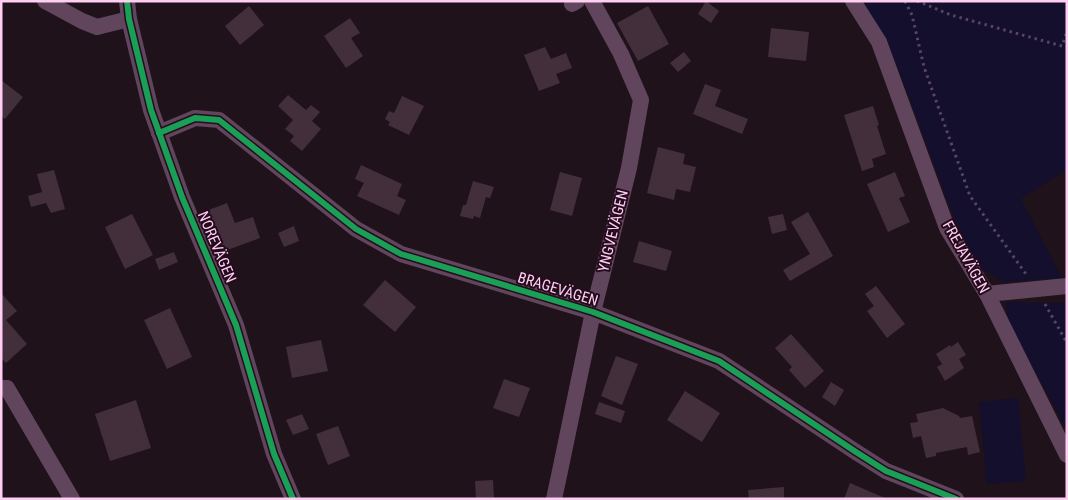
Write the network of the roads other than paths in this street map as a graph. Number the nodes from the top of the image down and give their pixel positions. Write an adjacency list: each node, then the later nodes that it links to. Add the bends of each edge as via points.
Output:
1 (45, 1): 5 (street, via 97,27)
2 (127, 1): 5 (street, NOREVÄGEN)
3 (592, 1): 9 (street, YNGVEVÄGEN, via 641,100 629,168)
4 (853, 1): 8 (street, FREJAVÄGEN, via 879,42 947,228)
5 (129, 19): 6 (street, NOREVÄGEN)
6 (159, 133): 9 (street, BRAGEVÄGEN, via 194,118 219,120 356,229 401,254); 13 (street, NOREVÄGEN, via 236,325 274,454)
7 (1067, 286): 8 (street)
8 (987, 294): 11 (street, FREJAVÄGEN)
9 (593, 312): 14 (street, YNGVEVÄGEN); 15 (street, BRAGEVÄGEN, via 720,361 886,471)
10 (1, 388): 12 (street, via 7,388)
11 (1067, 455)
12 (72, 499)
13 (293, 499)
14 (554, 499)
15 (956, 499)

